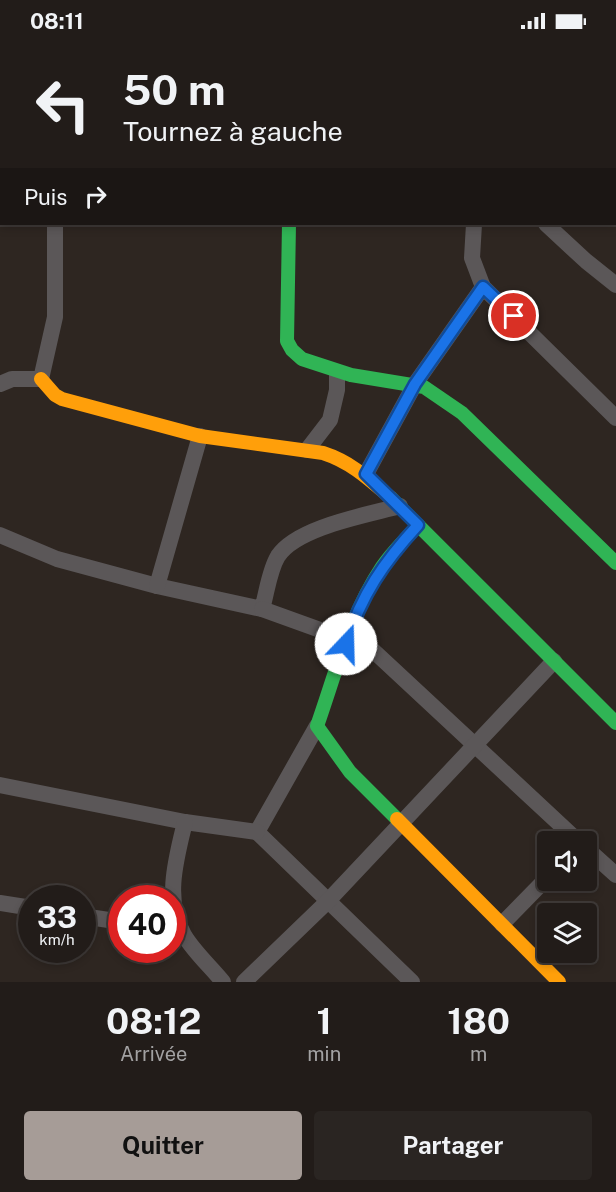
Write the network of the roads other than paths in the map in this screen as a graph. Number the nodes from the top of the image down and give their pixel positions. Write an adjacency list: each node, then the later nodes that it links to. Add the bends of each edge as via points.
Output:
1 (55, 225): 8 (street, via 55,317)
2 (289, 225): 7 (street, via 286,341 302,359)
3 (474, 225): 6 (street, via 472,258)
4 (547, 225): 5 (street)
5 (616, 285)
6 (483, 287): 10 (street); 11 (street)
7 (337, 372): 10 (street); 13 (street, via 332,414)
8 (41, 379): 9 (street); 12 (street, via 62,399)
9 (0, 384)
10 (415, 384): 14 (street); 18 (street, via 434,392 462,413)
11 (616, 418)
12 (200, 436): 13 (street); 19 (street)
13 (307, 450): 14 (street, via 341,459)
14 (366, 474): 15 (street)
15 (399, 506): 16 (street); 20 (street, via 315,530 290,545 274,565)
16 (418, 525): 21 (street, via 383,565); 22 (street)
17 (0, 534): 19 (street, via 57,559)
18 (616, 563)
19 (157, 586): 20 (street)
20 (262, 609): 21 (street, via 323,631)
21 (350, 629): 24 (street); 25 (street)
22 (555, 661): 23 (street); 25 (street)
23 (616, 723)
24 (317, 726): 28 (street, via 350,772); 30 (street)
25 (476, 745): 28 (street); 29 (street)
26 (0, 785): 27 (street)
27 (185, 822): 30 (street); 33 (street)
28 (402, 824): 35 (street); 38 (street)
29 (567, 831)
30 (257, 832): 35 (street)
31 (597, 858): 32 (street)
32 (616, 875)
33 (173, 885)
34 (537, 888): 38 (street)
35 (327, 902): 41 (street); 42 (street)
36 (0, 903): 37 (street)
37 (18, 906)
38 (502, 924): 43 (street)
39 (186, 941): 40 (street)
40 (223, 982)
41 (244, 982)
42 (412, 982)
43 (559, 982)

